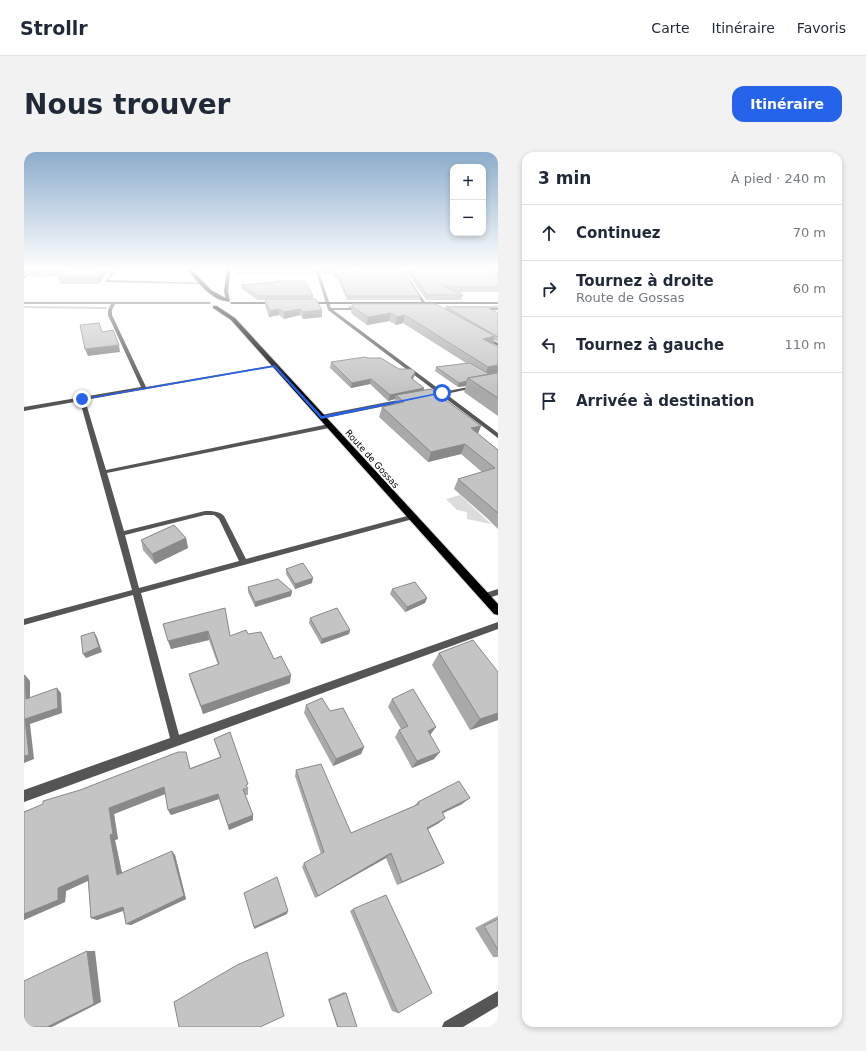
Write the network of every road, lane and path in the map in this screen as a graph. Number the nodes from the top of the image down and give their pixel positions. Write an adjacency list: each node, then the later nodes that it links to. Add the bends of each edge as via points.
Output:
1 (111, 309): 15 (street, via 110,315)
2 (218, 309): 10 (main road)
3 (230, 309): 10 (main road)
4 (329, 309): 5 (street); 16 (street)
5 (367, 309)
6 (427, 309): 7 (street)
7 (435, 309)
8 (474, 309): 9 (street)
9 (498, 309)
10 (233, 318): 13 (main road, Route de Gossas)
11 (479, 334): 12 (street)
12 (498, 345)
13 (275, 366): 15 (street); 21 (main road, Route de Gossas)
14 (484, 385): 16 (street)
15 (144, 388): 18 (street)
16 (442, 393): 17 (street); 23 (street)
17 (434, 395)
18 (82, 399): 20 (street); 24 (street)
19 (412, 399): 21 (street)
20 (24, 409)
21 (321, 417): 22 (main road, Route de Gossas)
22 (328, 426): 24 (street); 25 (main road, Route de Gossas)
23 (498, 436)
24 (104, 472): 26 (street)
25 (411, 517): 27 (street); 30 (main road, Route de Gossas)
26 (121, 534): 27 (street, via 205,513 219,514); 28 (street)
27 (244, 563): 28 (street)
28 (136, 591): 32 (street); 34 (street)
29 (498, 592): 30 (street)
30 (485, 596): 31 (main road, Route de Gossas)
31 (498, 611)
32 (24, 622)
33 (498, 625): 34 (street)
34 (176, 742): 35 (street)
35 (24, 796)
36 (498, 998): 37 (street)
37 (450, 1027)

